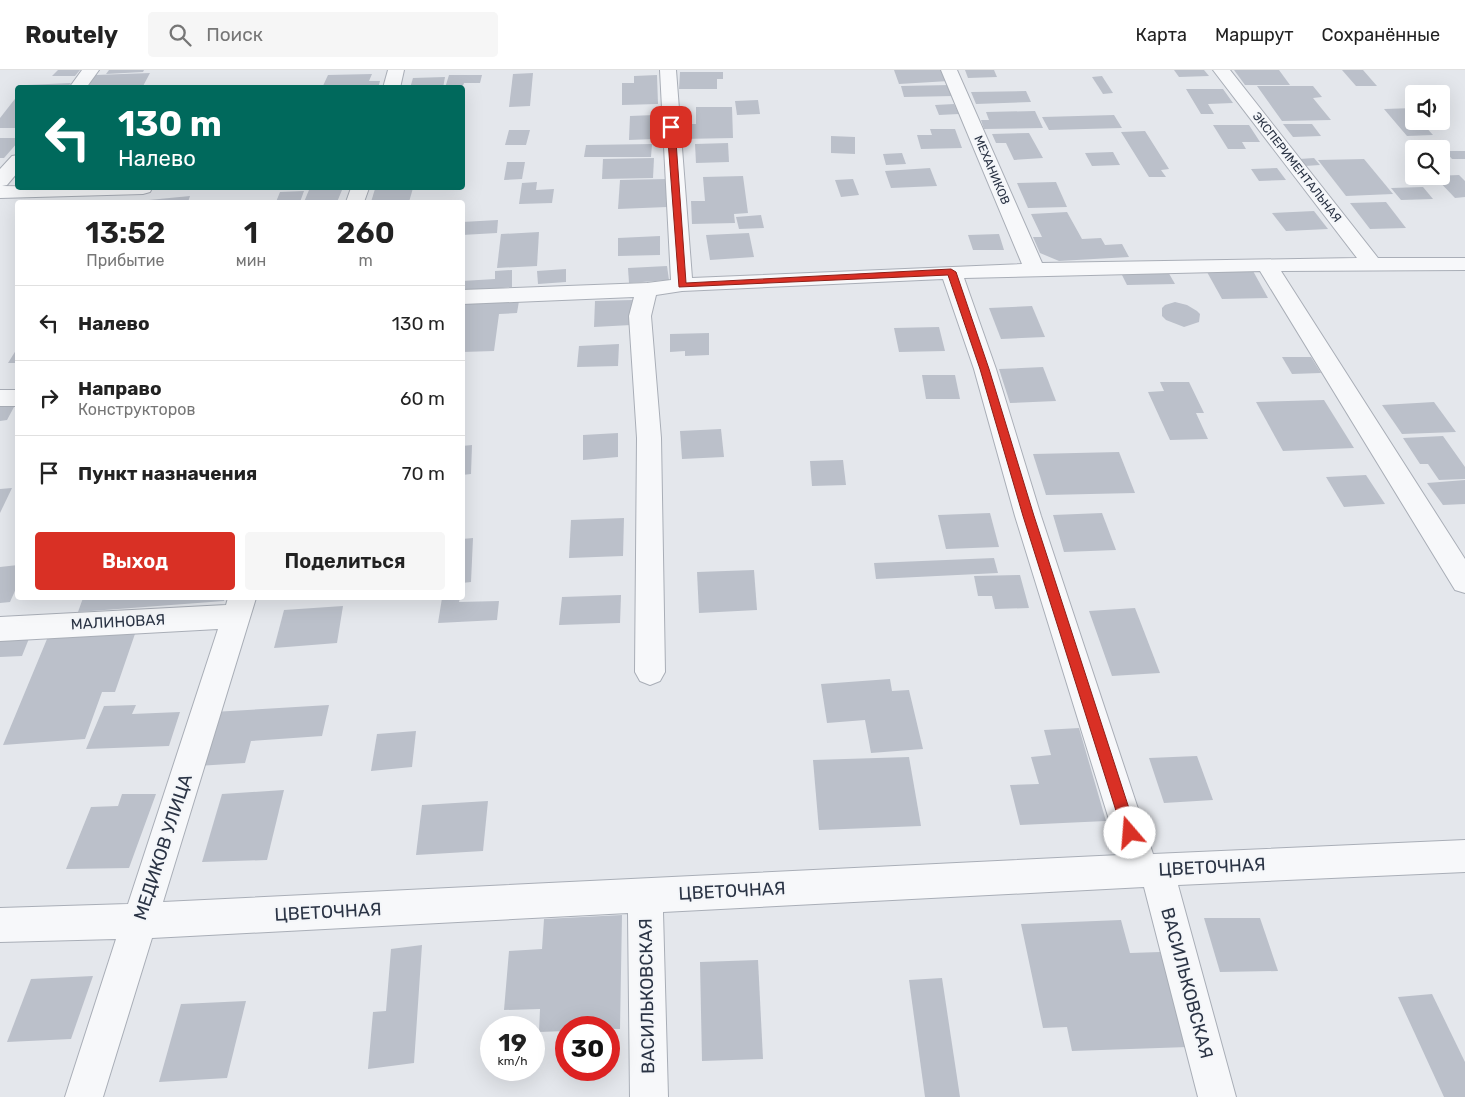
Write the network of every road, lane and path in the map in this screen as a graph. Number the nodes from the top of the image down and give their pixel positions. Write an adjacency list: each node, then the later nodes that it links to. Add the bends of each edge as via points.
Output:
1 (91, 70): 6 (street)
2 (396, 70): 7 (street)
3 (668, 70): 17 (street)
4 (949, 70): 15 (street, МЕХАНИКОВ)
5 (1221, 70): 12 (street, ЭКСПЕРИМЕНТАЛЬНАЯ)
6 (79, 85)
7 (391, 85)
8 (15, 164): 9 (street)
9 (0, 181)
10 (72, 190): 11 (street)
11 (0, 192)
12 (1372, 263): 13 (street); 14 (street)
13 (1465, 264)
14 (1267, 265): 15 (street); 22 (street)
15 (1034, 269): 16 (street)
16 (951, 272): 17 (street); 27 (street, ВАСИЛЬКОВСКАЯ, via 985,369 1028,516)
17 (682, 286): 18 (street)
18 (647, 290): 19 (street); 25 (street, via 640,316 649,438)
19 (465, 297)
20 (0, 398): 21 (street)
21 (15, 398)
22 (1465, 582)
23 (239, 606): 24 (street, МАЛИНОВАЯ); 29 (street, МЕДИКОВ УЛИЦА)
24 (0, 629)
25 (650, 672)
26 (1465, 856): 27 (street, ЦВЕТОЧНАЯ)
27 (1150, 870): 28 (street, ЦВЕТОЧНАЯ); 33 (street, ВАСИЛЬКОВСКАЯ)
28 (644, 895): 29 (street, ЦВЕТОЧНАЯ); 32 (street, ВАСИЛЬКОВСКАЯ)
29 (139, 922): 30 (street, ЦВЕТОЧНАЯ); 31 (street, МЕДИКОВ УЛИЦА)
30 (0, 925)
31 (84, 1097)
32 (649, 1097)
33 (1217, 1097)

